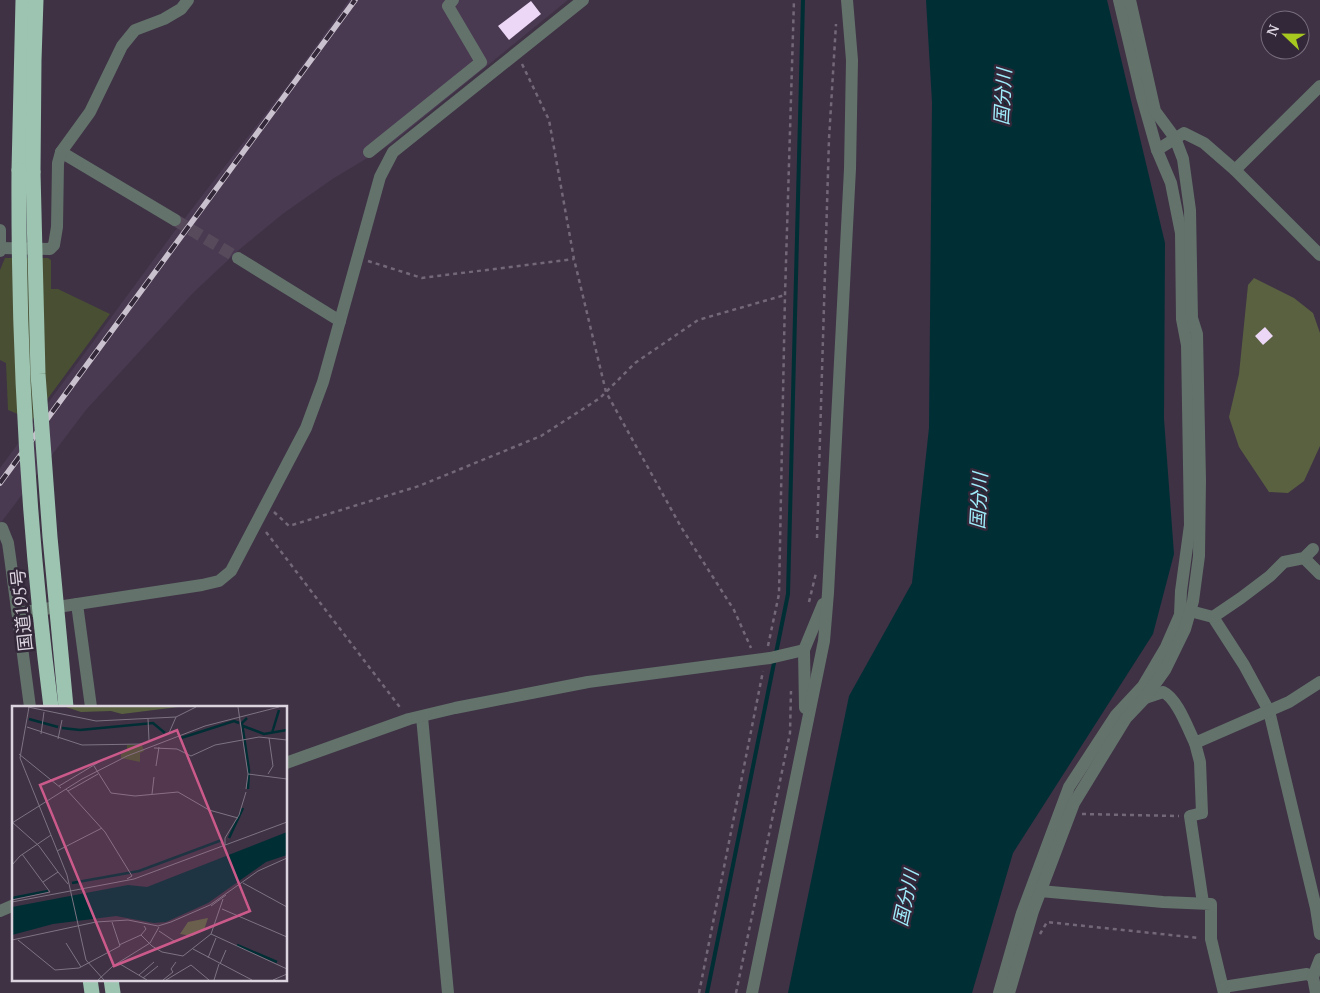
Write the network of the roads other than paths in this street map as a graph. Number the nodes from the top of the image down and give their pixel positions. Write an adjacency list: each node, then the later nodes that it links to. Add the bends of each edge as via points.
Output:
1 (23, 0): 15 (highway, 国道195号)
2 (36, 0): 15 (highway, 国道195号)
3 (188, 0): 12 (street, via 164,19 135,30 122,46 90,112)
4 (453, 0): 13 (street, via 448,6 481,62)
5 (583, 0): 21 (street, via 393,152 380,177)
6 (847, 0): 26 (street, via 852,60 850,169)
7 (1119, 0): 11 (street)
8 (1130, 0): 10 (street, via 1156,111)
9 (1320, 86): 14 (street)
10 (1175, 138): 11 (street); 14 (street, via 1184,132 1204,143); 28 (street, via 1183,159 1190,210 1192,318 1196,334 1199,556)
11 (1156, 150): 46 (street, via 1170,184 1181,233 1182,319 1188,346 1190,525 1180,615 1147,680 1116,715 1069,787)
12 (61, 152): 16 (street); 18 (street, via 54,245 50,249)
13 (369, 152)
14 (1236, 170): 19 (street)
15 (26, 171): 35 (highway, 国道195号, bridge, via 18,271 22,377 33,539); 36 (highway, 国道195号, bridge, via 50,537)
16 (175, 220)
17 (0, 230): 18 (street)
18 (1, 249)
19 (1320, 255)
20 (238, 258): 21 (street)
21 (340, 321): 27 (street, via 306,428 231,571 219,581 202,585)
22 (2, 528): 29 (street, via 8,543)
23 (1313, 549): 24 (street)
24 (1304, 558): 25 (street); 30 (street, via 1284,562)
25 (1320, 574)
26 (828, 593): 31 (street); 40 (street, via 824,641)
27 (77, 604): 29 (street); 37 (street)
28 (1190, 611): 30 (street); 33 (street, via 1185,630 1165,670)
29 (18, 612): 34 (street)
30 (1213, 617): 38 (street)
31 (798, 651): 39 (street, via 764,659 588,682); 40 (street)
32 (1320, 682): 38 (street)
33 (1146, 698): 41 (street, via 1163,692 1168,694); 43 (street, via 1126,718 1086,782)
34 (30, 706)
35 (50, 706)
36 (66, 706)
37 (91, 706)
38 (1269, 711): 41 (street); 48 (street)
39 (422, 717): 42 (street); 56 (street)
40 (805, 733): 57 (street)
41 (1195, 742): 44 (street, via 1200,762 1202,813 1190,816)
42 (288, 761)
43 (1040, 891): 44 (street); 46 (street)
44 (1203, 903): 53 (street, via 1211,904 1211,939)
45 (12, 905): 47 (street)
46 (1028, 910): 58 (street); 59 (street, via 1024,943)
47 (0, 911)
48 (1320, 934)
49 (1320, 959): 50 (street)
50 (1313, 977): 53 (street, via 1307,974); 60 (street)
51 (90, 980): 54 (highway)
52 (111, 980): 55 (highway)
53 (1223, 990)
54 (92, 993)
55 (114, 993)
56 (448, 993)
57 (752, 993)
58 (999, 993)
59 (1009, 993)
60 (1316, 993)

